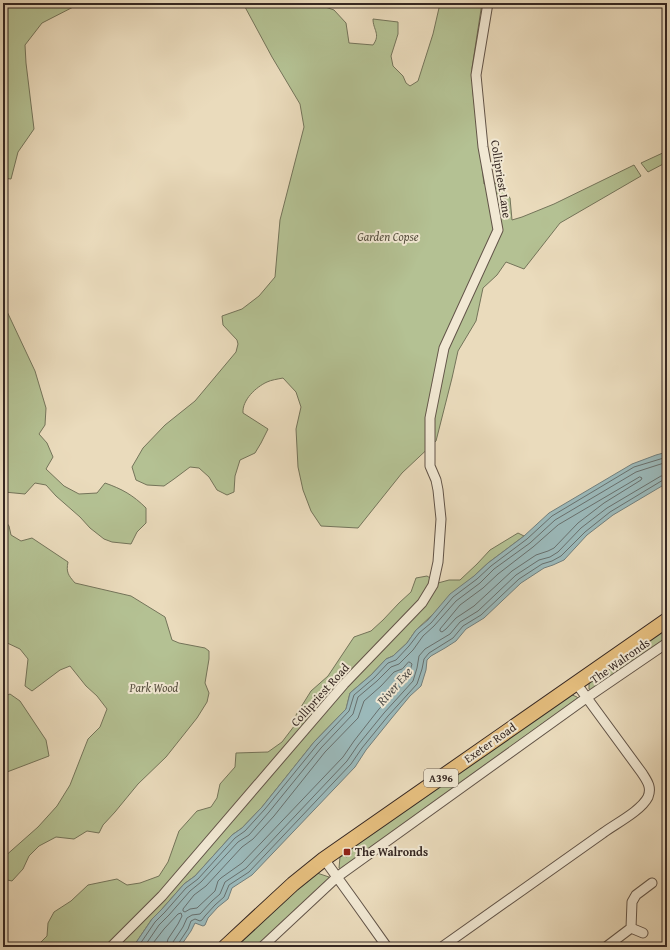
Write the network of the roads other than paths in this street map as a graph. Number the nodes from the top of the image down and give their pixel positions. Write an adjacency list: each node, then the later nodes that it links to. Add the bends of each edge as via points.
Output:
1 (488, 3): 2 (street, Collipriest Lane, via 476,75 483,147 498,230 444,348)
2 (430, 418): 12 (street, Collipriest Road, via 430,466 436,480 441,519 438,562 433,585 422,603 344,684 162,896)
3 (667, 620): 5 (main road, Exeter Road / A396)
4 (667, 643): 6 (street, The Walronds)
5 (576, 683): 6 (street, The Walronds); 7 (main road, Exeter Road / A396)
6 (587, 698): 8 (street, The Walronds); 16 (street, The Walronds, via 649,784 648,798 637,810)
7 (324, 860): 8 (street); 13 (main road, Exeter Road / A396, via 282,894)
8 (337, 877): 14 (street, The Walronds); 15 (street)
9 (652, 883): 10 (street, via 636,895 632,902)
10 (631, 928): 11 (street); 17 (street)
11 (643, 933)
12 (111, 947)
13 (225, 947)
14 (262, 947)
15 (387, 947)
16 (442, 947)
17 (606, 947)

